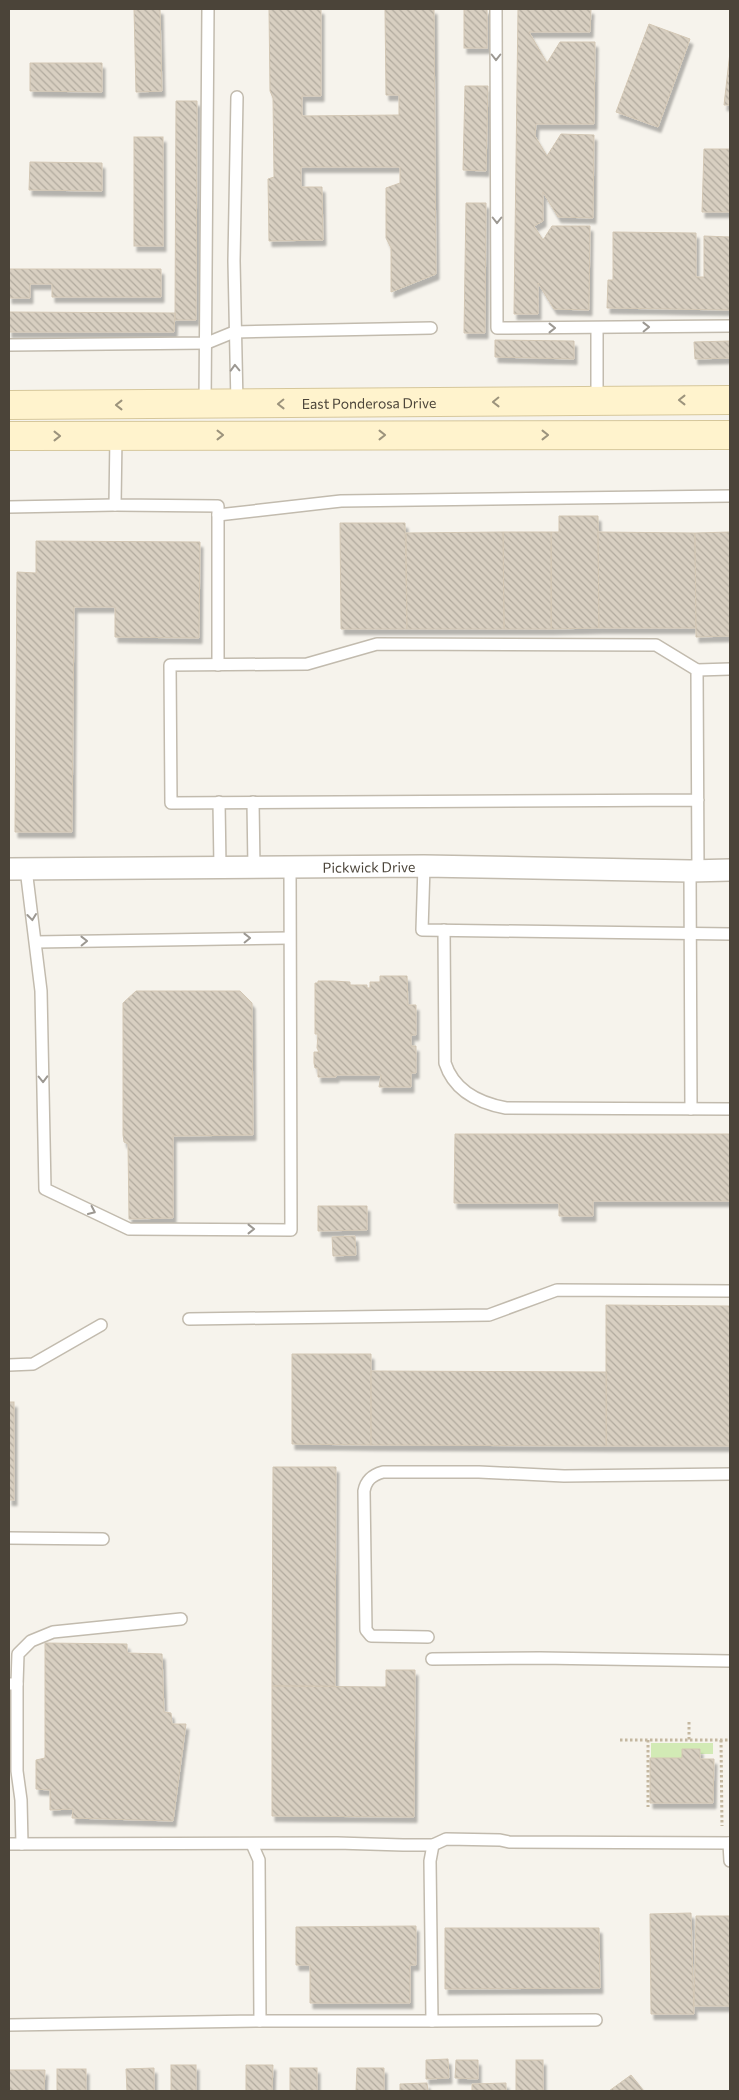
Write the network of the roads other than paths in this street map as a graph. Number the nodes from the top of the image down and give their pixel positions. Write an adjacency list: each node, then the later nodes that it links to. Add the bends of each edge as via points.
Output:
1 (208, 9): 8 (lane)
2 (496, 9): 6 (lane, one-way to 6, via 498,328)
3 (237, 97): 7 (lane)
4 (730, 326): 6 (lane, one-way to 4)
5 (431, 328): 7 (lane)
6 (597, 328): 10 (lane)
7 (234, 332): 8 (lane); 13 (lane, one-way to 7)
8 (207, 343): 9 (lane); 12 (lane)
9 (9, 346)
10 (598, 400): 11 (main road, East Ponderosa Drive, one-way to 10); 13 (main road, East Ponderosa Drive, one-way to 13)
11 (730, 400)
12 (205, 404): 13 (main road, East Ponderosa Drive); 14 (main road, East Ponderosa Drive, one-way to 14)
13 (236, 404)
14 (9, 405)
15 (730, 435): 17 (main road, one-way to 15)
16 (9, 436): 17 (main road, one-way to 17)
17 (116, 436): 19 (lane)
18 (730, 496): 21 (lane, via 340,500)
19 (115, 505): 20 (lane); 21 (lane, via 218,506)
20 (9, 507)
21 (218, 514): 22 (lane)
22 (218, 665): 24 (lane, via 306,664 377,644 656,645); 26 (lane, via 170,665 170,675 171,803)
23 (730, 669): 24 (lane)
24 (697, 670): 25 (lane)
25 (698, 800): 27 (lane); 34 (lane)
26 (219, 802): 27 (lane); 29 (lane)
27 (253, 802): 31 (lane)
28 (424, 866): 30 (street, Pickwick Drive); 34 (street, Pickwick Drive); 35 (lane, via 422,930)
29 (220, 867): 31 (street, Pickwick Drive); 32 (street, Pickwick Drive)
30 (290, 867): 31 (street, Pickwick Drive); 38 (lane)
31 (254, 868)
32 (17, 869): 39 (lane, one-way to 39)
33 (730, 870): 34 (street, Pickwick Drive)
34 (694, 871): 36 (lane)
35 (444, 930): 36 (lane); 40 (lane, via 445,1063 451,1078 469,1095 506,1108)
36 (689, 934): 37 (lane); 40 (lane)
37 (730, 934)
38 (289, 938): 39 (lane, one-way to 38); 39 (lane, one-way to 38, via 41,991 45,1189 129,1229 291,1230)
39 (36, 942)
40 (691, 1109): 41 (lane)
41 (730, 1109)
42 (730, 1291): 43 (lane, via 557,1290 489,1315)
43 (188, 1319)
44 (101, 1325): 45 (lane, via 33,1364)
45 (9, 1365)
46 (730, 1474): 50 (lane, via 564,1476 383,1472 373,1475 364,1491 366,1630 371,1636)
47 (9, 1538): 48 (lane)
48 (102, 1539)
49 (181, 1619): 53 (lane, via 52,1632 31,1642 18,1654)
50 (428, 1637)
51 (432, 1659): 52 (lane)
52 (730, 1661)
53 (13, 1684): 56 (lane)
54 (730, 1843): 58 (lane, via 446,1839); 59 (lane)
55 (9, 1844): 56 (lane)
56 (22, 1844): 57 (lane)
57 (252, 1844): 58 (lane); 61 (lane, via 259,1860)
58 (433, 1845): 62 (lane, via 430,1861)
59 (730, 1861)
60 (596, 2020): 62 (lane)
61 (260, 2021): 62 (lane); 63 (lane)
62 (432, 2021)
63 (9, 2025)

